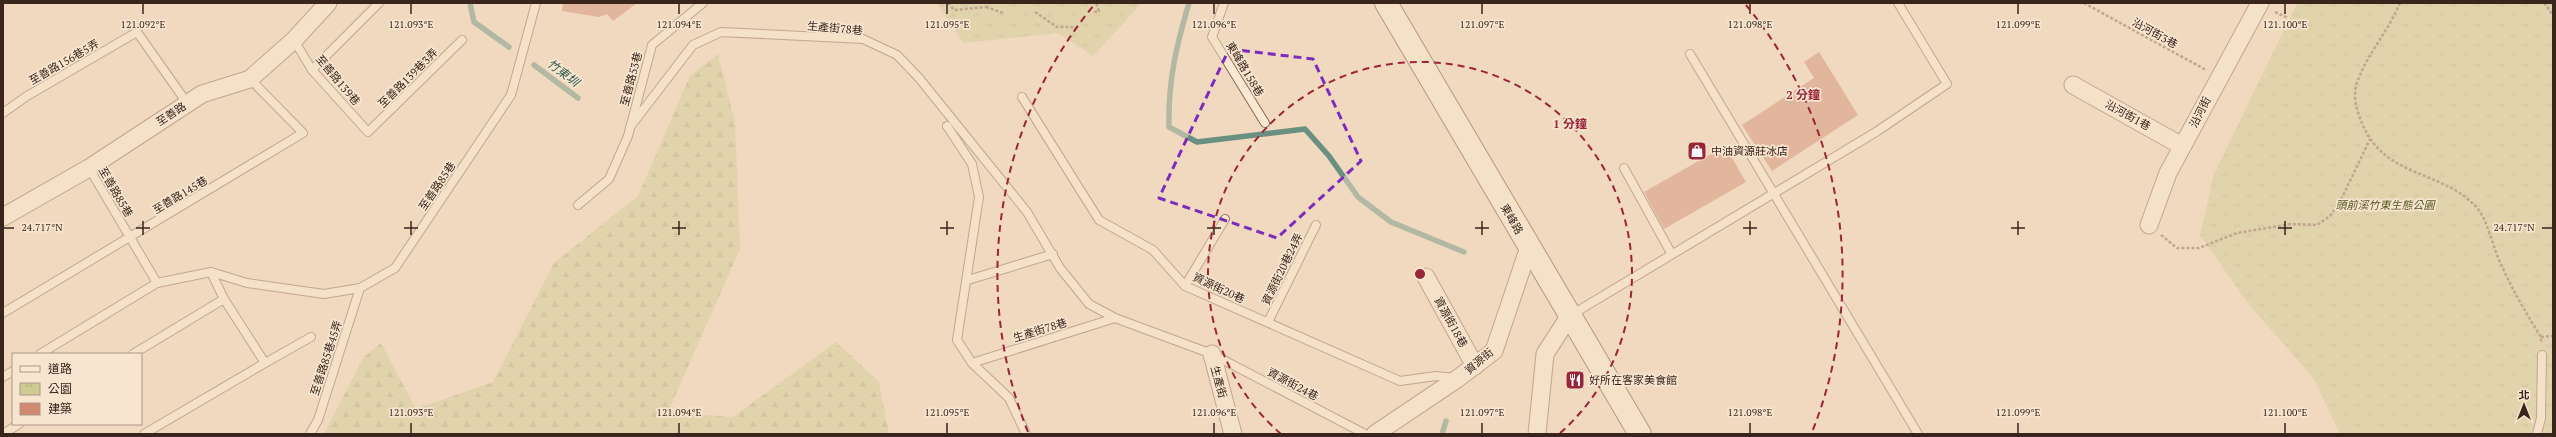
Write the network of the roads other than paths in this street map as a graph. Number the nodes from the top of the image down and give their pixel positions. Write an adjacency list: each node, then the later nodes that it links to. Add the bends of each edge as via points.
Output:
1 (328, 3): 9 (street, 至善路)
2 (379, 3): 12 (lane)
3 (536, 3): 40 (lane, 至善路85巷, via 511,95 395,268)
4 (703, 3): 20 (lane, 至善路53巷, via 652,45)
5 (1224, 3): 18 (lane, 東峰路158巷, via 1212,37)
6 (1386, 3): 32 (main road, 東峰路)
7 (1898, 3): 25 (lane, via 1947,84 1876,132)
8 (2259, 4): 22 (street, 沿河街)
9 (294, 40): 12 (lane, 至善路139巷); 13 (street, 至善路)
10 (462, 40): 21 (lane, 至善路139巷3弄)
11 (1690, 54): 25 (lane)
12 (312, 70): 21 (lane, 至善路139巷)
13 (250, 79): 16 (street, 至善路, via 202,94); 31 (lane, 至善路145巷, via 303,133)
14 (2074, 84): 22 (street, 沿河街1巷)
15 (1022, 97): 39 (lane, 資源街20巷, via 1099,220 1152,250)
16 (187, 103): 17 (lane, 至善路156巷5弄, via 136,32 27,96); 23 (street, 至善路)
17 (3, 113)
18 (1265, 123)
19 (947, 126): 37 (lane, via 972,164 979,197)
20 (630, 127): 26 (lane, 至善路53巷, via 609,179); 34 (lane, 生產街78巷, via 693,45 721,32 863,39 897,55 919,78 1027,212)
21 (368, 132)
22 (2182, 146): 30 (street, 沿河街, via 2168,173)
23 (89, 168): 27 (street, 至善路); 31 (lane, 至善路85巷)
24 (1624, 168): 33 (lane)
25 (1773, 192): 33 (lane); 67 (lane)
26 (578, 205)
27 (3, 217)
28 (1225, 219): 39 (lane)
29 (1316, 225): 45 (lane, 資源街20巷24弄)
30 (2149, 225)
31 (130, 238): 38 (lane, 至善路85巷); 42 (lane, 至善路145巷)
32 (1529, 247): 43 (main road, 東峰路); 53 (street, 資源街, via 1494,351)
33 (1671, 253): 43 (lane)
34 (1053, 254): 37 (lane); 44 (lane, 生產街78巷, via 1060,268 1089,304)
35 (211, 272): 38 (lane, 至善路85巷); 40 (lane, 至善路85巷, via 247,283 324,294); 41 (lane)
36 (1426, 277): 53 (street, 資源街18巷)
37 (968, 280): 52 (lane, via 957,340)
38 (157, 283): 47 (lane)
39 (1186, 286): 45 (lane, 資源街20巷)
40 (360, 288): 61 (lane, 至善路85巷45弄, via 318,420)
41 (224, 298): 48 (lane); 51 (lane)
42 (3, 313)
43 (1570, 315): 65 (street, via 1545,354); 66 (main road, 東峰路)
44 (1115, 318): 49 (lane, 生產街78巷); 52 (lane, 生產街78巷)
45 (1268, 322): 56 (lane, 資源街20巷, via 1400,382 1436,376)
46 (311, 338): 51 (lane)
47 (42, 353)
48 (135, 353)
49 (1212, 354): 63 (street, 生產街); 64 (lane, 資源街24巷)
50 (2542, 355): 68 (lane, via 2541,418)
51 (265, 363): 60 (lane)
52 (972, 363): 62 (lane, via 1009,398)
53 (1475, 366): 56 (street, 資源街)
54 (12, 372): 55 (lane)
55 (3, 377)
56 (1458, 379): 58 (street, 資源街)
57 (17, 425): 59 (lane)
58 (1386, 431)
59 (3, 434)
60 (144, 434)
61 (310, 434)
62 (1026, 434)
63 (1233, 434)
64 (1365, 434)
65 (1538, 434)
66 (1640, 434)
67 (1918, 434)
68 (2537, 434)

